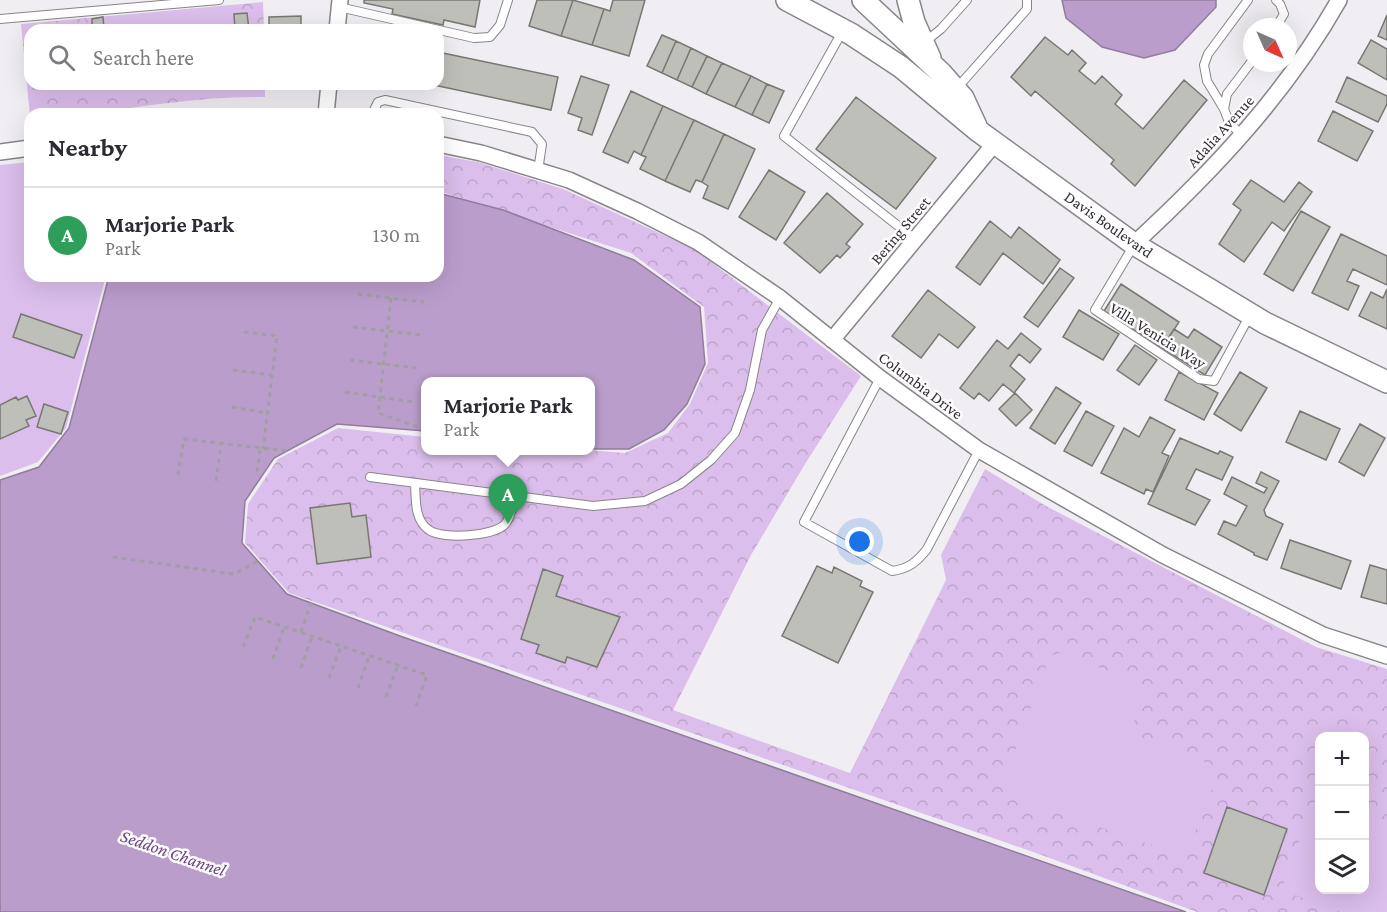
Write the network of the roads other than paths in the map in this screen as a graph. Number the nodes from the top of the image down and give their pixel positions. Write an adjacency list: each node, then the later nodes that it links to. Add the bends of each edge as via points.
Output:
1 (219, 0): 13 (lane)
2 (508, 0): 16 (lane, via 500,25 490,36 474,38)
3 (787, 0): 17 (street)
4 (863, 0): 18 (street)
5 (908, 0): 18 (street)
6 (968, 0): 18 (lane)
7 (1027, 0): 22 (lane, via 1027,9)
8 (1248, 0): 26 (lane, via 1204,65 1207,81)
9 (1276, 0): 12 (lane, via 1284,14)
10 (1338, 0): 28 (street, Adalia Avenue, via 1278,93)
11 (340, 4): 14 (street); 15 (lane)
12 (1282, 18)
13 (0, 19)
14 (338, 24)
15 (419, 24)
16 (444, 30)
17 (847, 32): 19 (street); 34 (lane, via 784,136)
18 (919, 46): 19 (lane); 22 (street)
19 (901, 67): 22 (street)
20 (1244, 72): 26 (lane, via 1227,94)
21 (328, 90): 23 (street)
22 (950, 97): 29 (street, Davis Boulevard, via 963,98 977,130)
23 (327, 108)
24 (375, 108): 25 (lane, via 385,100)
25 (422, 108)
26 (1224, 110): 28 (lane)
27 (444, 113): 33 (lane, via 532,132 542,144)
28 (1242, 136): 35 (street, Adalia Avenue)
29 (995, 143): 34 (street, Bering Street); 35 (street, Davis Boulevard)
30 (444, 145): 33 (street, Columbia Drive)
31 (24, 149): 32 (street)
32 (0, 152)
33 (538, 171): 36 (street, Columbia Drive, via 569,180 698,242)
34 (916, 240): 38 (street, Bering Street)
35 (1134, 244): 37 (street, Davis Boulevard); 37 (lane, Villa Venicia Way, via 1095,310 1199,379 1214,381)
36 (780, 298): 38 (street, Columbia Drive); 44 (lane, via 762,330 750,390 735,434 681,484 645,501 593,506)
37 (1250, 315): 40 (street, Davis Boulevard)
38 (832, 340): 39 (street, Columbia Drive)
39 (880, 378): 41 (street, Columbia Drive); 41 (lane, via 804,522 892,571 903,570 927,549)
40 (1387, 382)
41 (979, 450): 45 (street, Columbia Drive, via 1173,560 1323,635)
42 (370, 477): 43 (lane)
43 (415, 483): 44 (lane); 44 (lane, via 417,514 429,530 446,536 497,531 506,522)
44 (516, 496)
45 (1387, 656)

